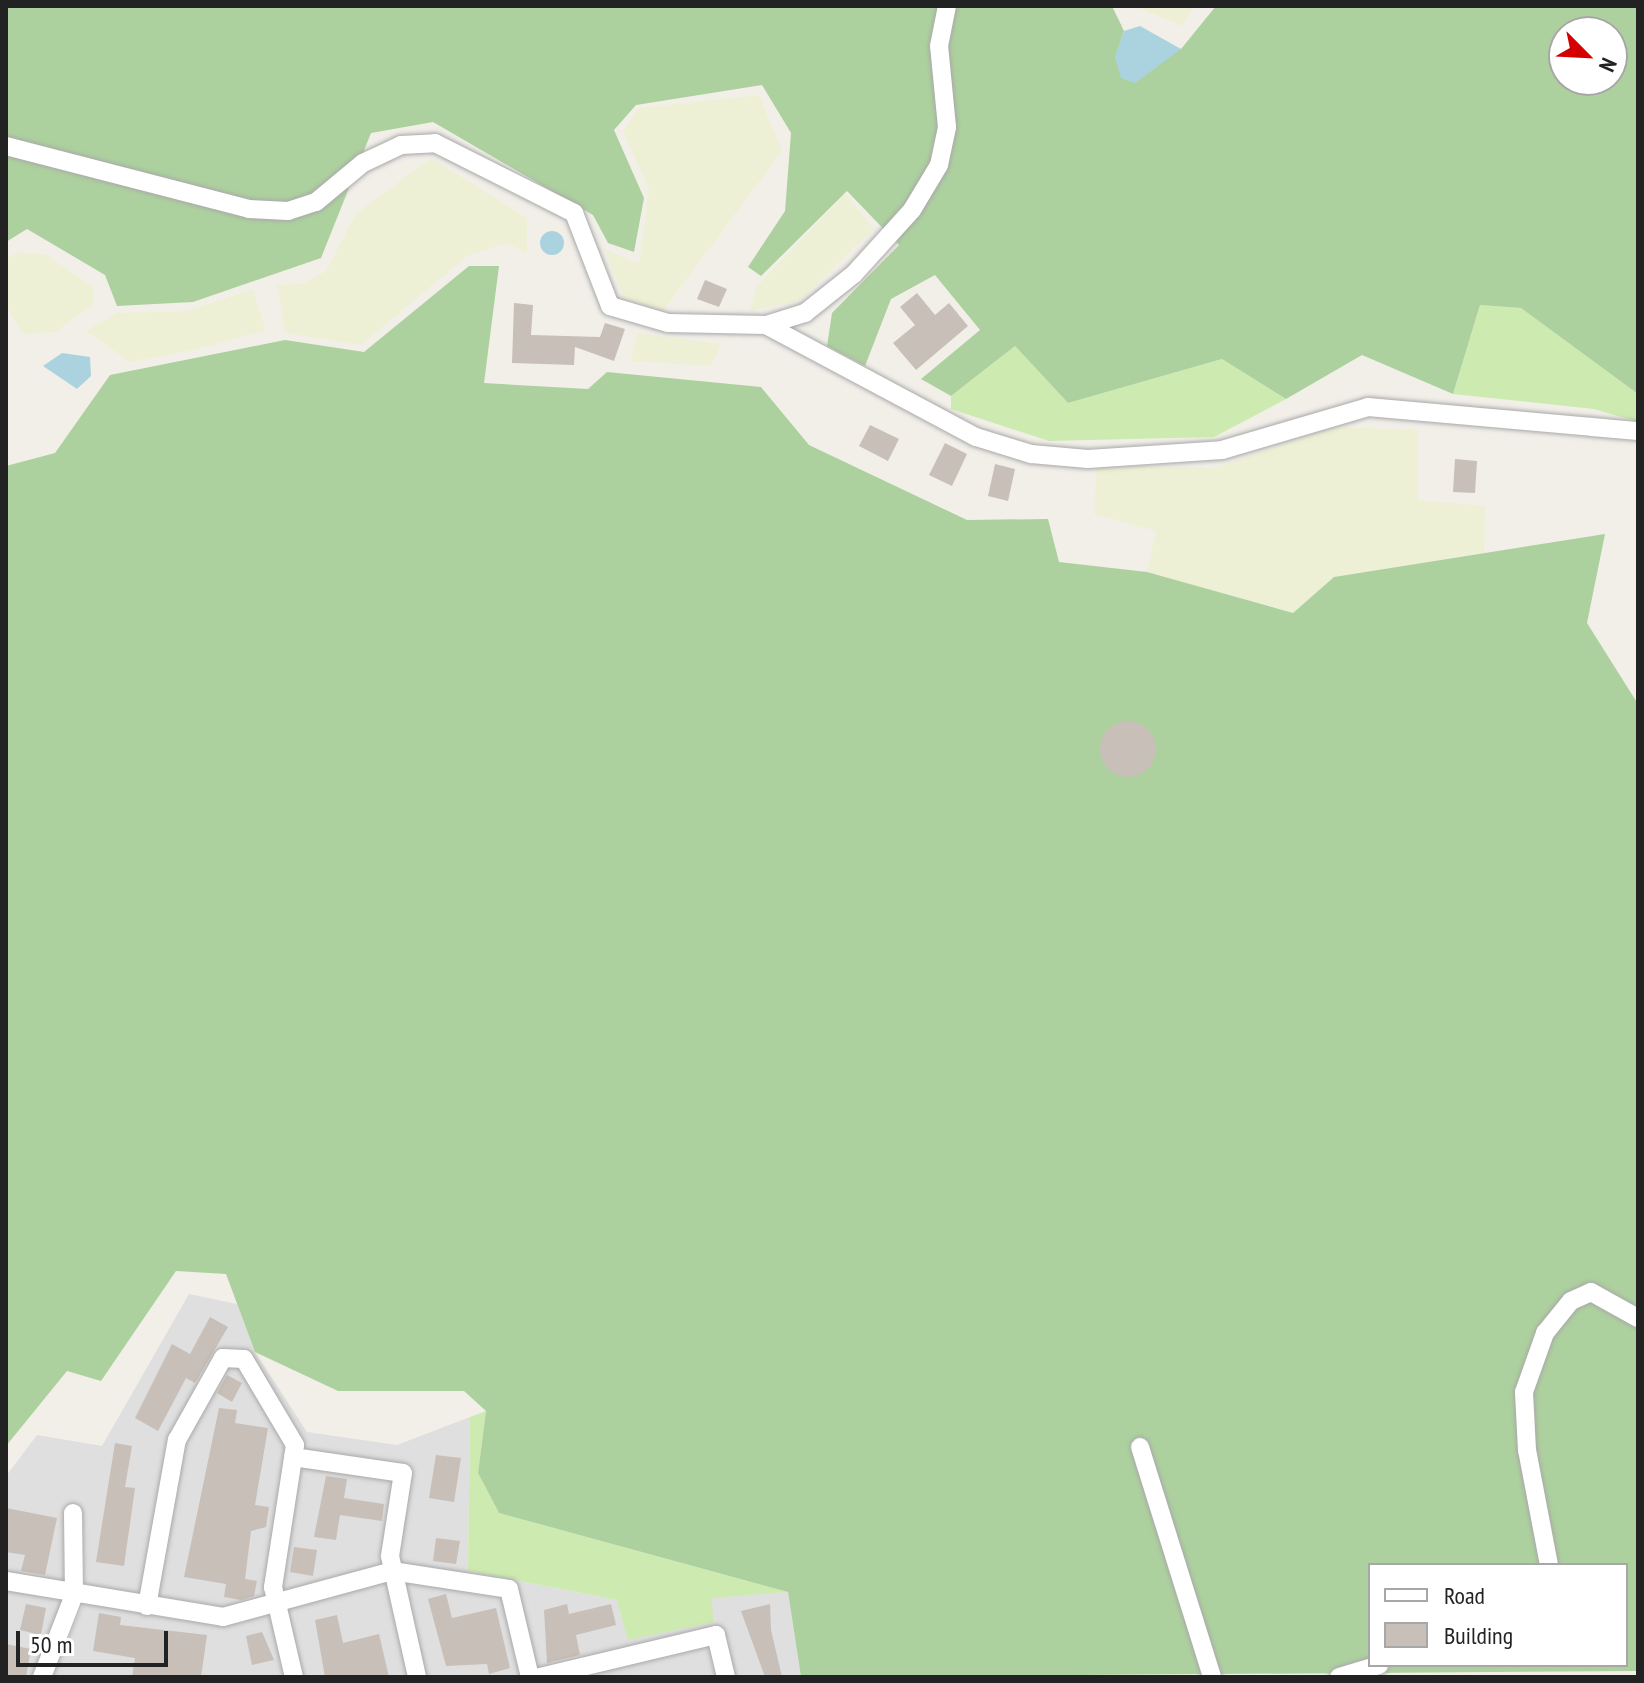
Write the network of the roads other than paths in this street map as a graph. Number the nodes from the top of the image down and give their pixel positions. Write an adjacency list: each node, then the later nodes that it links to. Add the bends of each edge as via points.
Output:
1 (947, 6): 3 (street, via 939,46 947,127 939,165 912,210 854,274 805,313)
2 (6, 146): 3 (street, via 249,209 288,211 316,202 363,163 401,145 435,143 574,213 610,306 668,323)
3 (766, 325): 4 (street, via 976,437 1031,454 1088,459 1222,450 1368,407)
4 (1638, 431)
5 (1638, 1318): 9 (street, via 1591,1292 1571,1301 1545,1333 1524,1392 1527,1450)
6 (1140, 1447): 22 (street)
7 (293, 1457): 10 (street, via 403,1473); 13 (street); 14 (street, via 295,1445 244,1359 223,1358 177,1440)
8 (73, 1513): 12 (street)
9 (1549, 1563)
10 (392, 1571): 13 (street); 18 (street); 19 (street, via 509,1589)
11 (6, 1581): 12 (street)
12 (74, 1595): 14 (street); 16 (street)
13 (276, 1602): 14 (street, via 223,1617); 17 (street)
14 (147, 1606)
15 (1372, 1667): 23 (street)
16 (42, 1677)
17 (294, 1677)
18 (417, 1677)
19 (530, 1677)
20 (540, 1677): 21 (street, via 716,1635)
21 (726, 1677)
22 (1212, 1677)
23 (1339, 1677)

